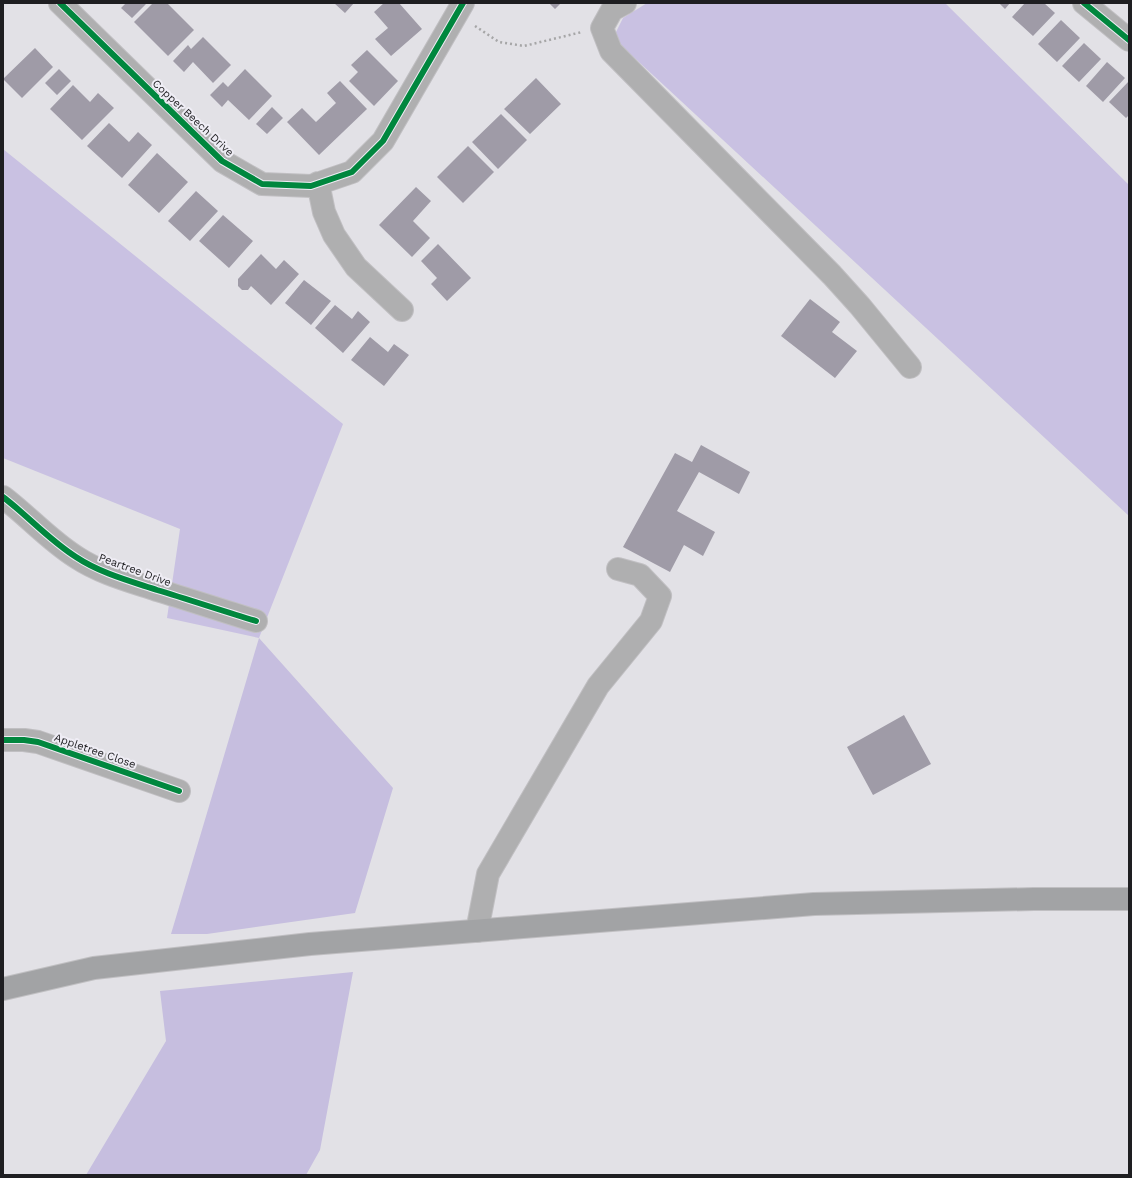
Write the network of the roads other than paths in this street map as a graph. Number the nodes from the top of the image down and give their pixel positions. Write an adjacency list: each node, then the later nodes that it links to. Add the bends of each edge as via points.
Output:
1 (60, 3): 6 (street, Copper Beech Drive, via 222,161 262,184 311,186)
2 (625, 3): 8 (street, via 612,10 602,28 611,50 832,274)
3 (1084, 3): 5 (street)
4 (460, 8): 6 (street, Copper Beech Drive, via 383,142 352,172)
5 (1129, 40)
6 (318, 183): 7 (street, via 324,212 334,235 356,267)
7 (402, 310)
8 (910, 367)
9 (3, 496): 11 (street, Peartree Drive, via 57,544 100,570)
10 (618, 569): 15 (street, via 640,575 660,596 651,621 598,686 488,874)
11 (256, 621)
12 (3, 740): 13 (street, Appletree Close, via 38,742)
13 (179, 791)
14 (1129, 899): 15 (highway, via 814,904)
15 (477, 931): 16 (highway, via 310,944 94,968)
16 (3, 989)

